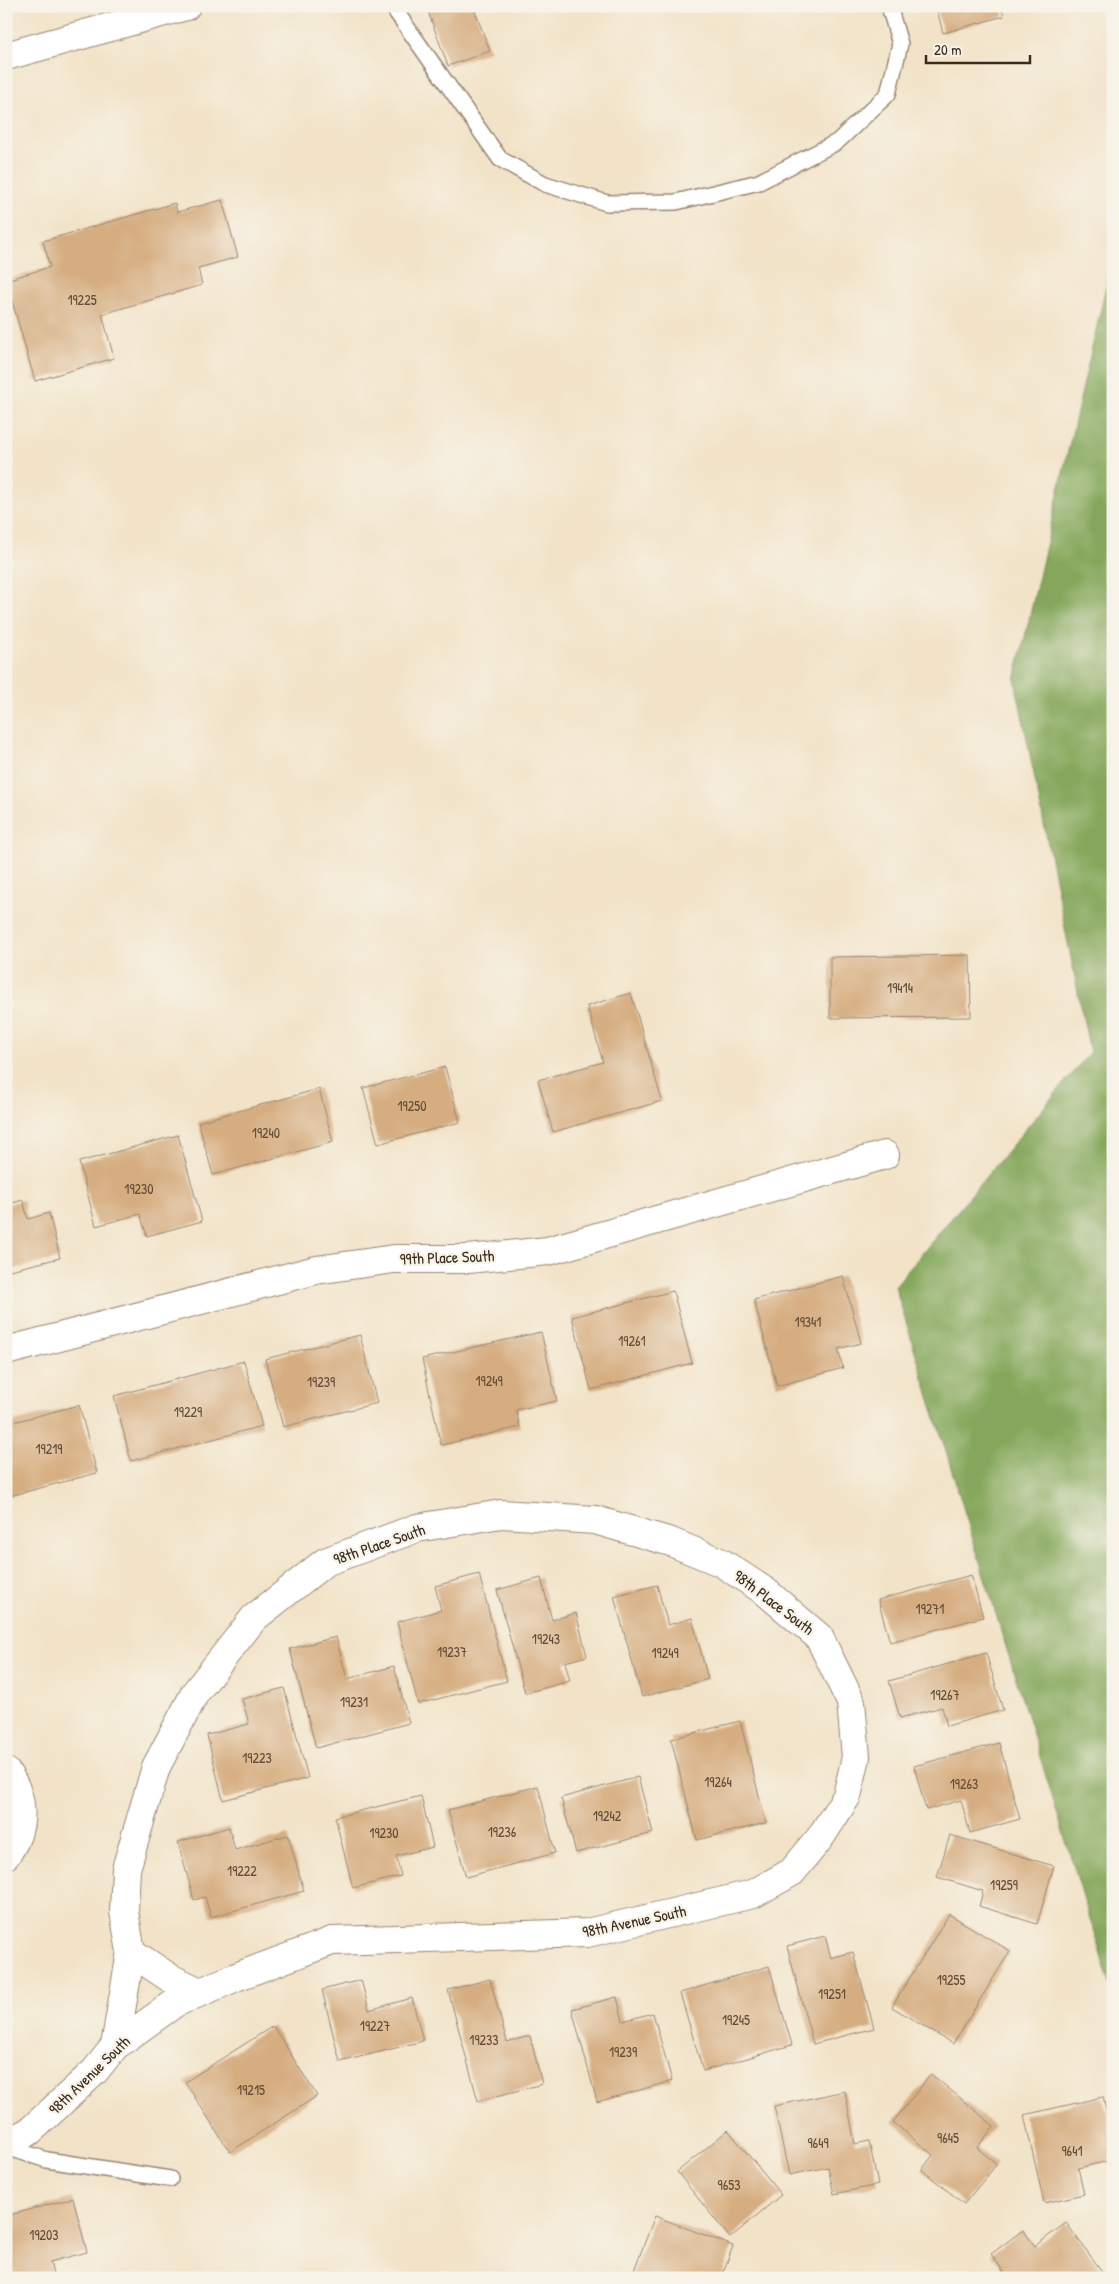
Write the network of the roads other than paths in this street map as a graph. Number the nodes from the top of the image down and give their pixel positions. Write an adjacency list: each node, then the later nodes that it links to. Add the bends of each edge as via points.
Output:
1 (186, 6): 4 (street)
2 (392, 6): 3 (lane, via 500,158 545,184 607,203 676,202 759,182 837,142 888,94 900,44)
3 (889, 6)
4 (6, 56)
5 (885, 1155): 6 (street, 99th Place South, via 548,1250 468,1259 394,1259 316,1270)
6 (6, 1351)
7 (851, 1702): 10 (street, 98th Place South, via 820,1637 766,1592 722,1563 671,1542 595,1520 501,1514 417,1528 325,1562 254,1618 195,1693 156,1768 126,1869 124,1911); 11 (street, 98th Avenue South, via 856,1757 847,1796 820,1838 792,1872 753,1894 587,1933 332,1941)
8 (6, 1772): 9 (street, via 15,1784 22,1817 13,1846)
9 (6, 1855)
10 (131, 1952): 11 (street, via 170,1978); 12 (street, 98th Place South)
11 (200, 1992): 12 (street, 98th Avenue South, via 175,2003)
12 (115, 2046): 13 (street, 98th Avenue South, via 94,2071 30,2131)
13 (6, 2145): 14 (lane, via 47,2160)
14 (170, 2179)

